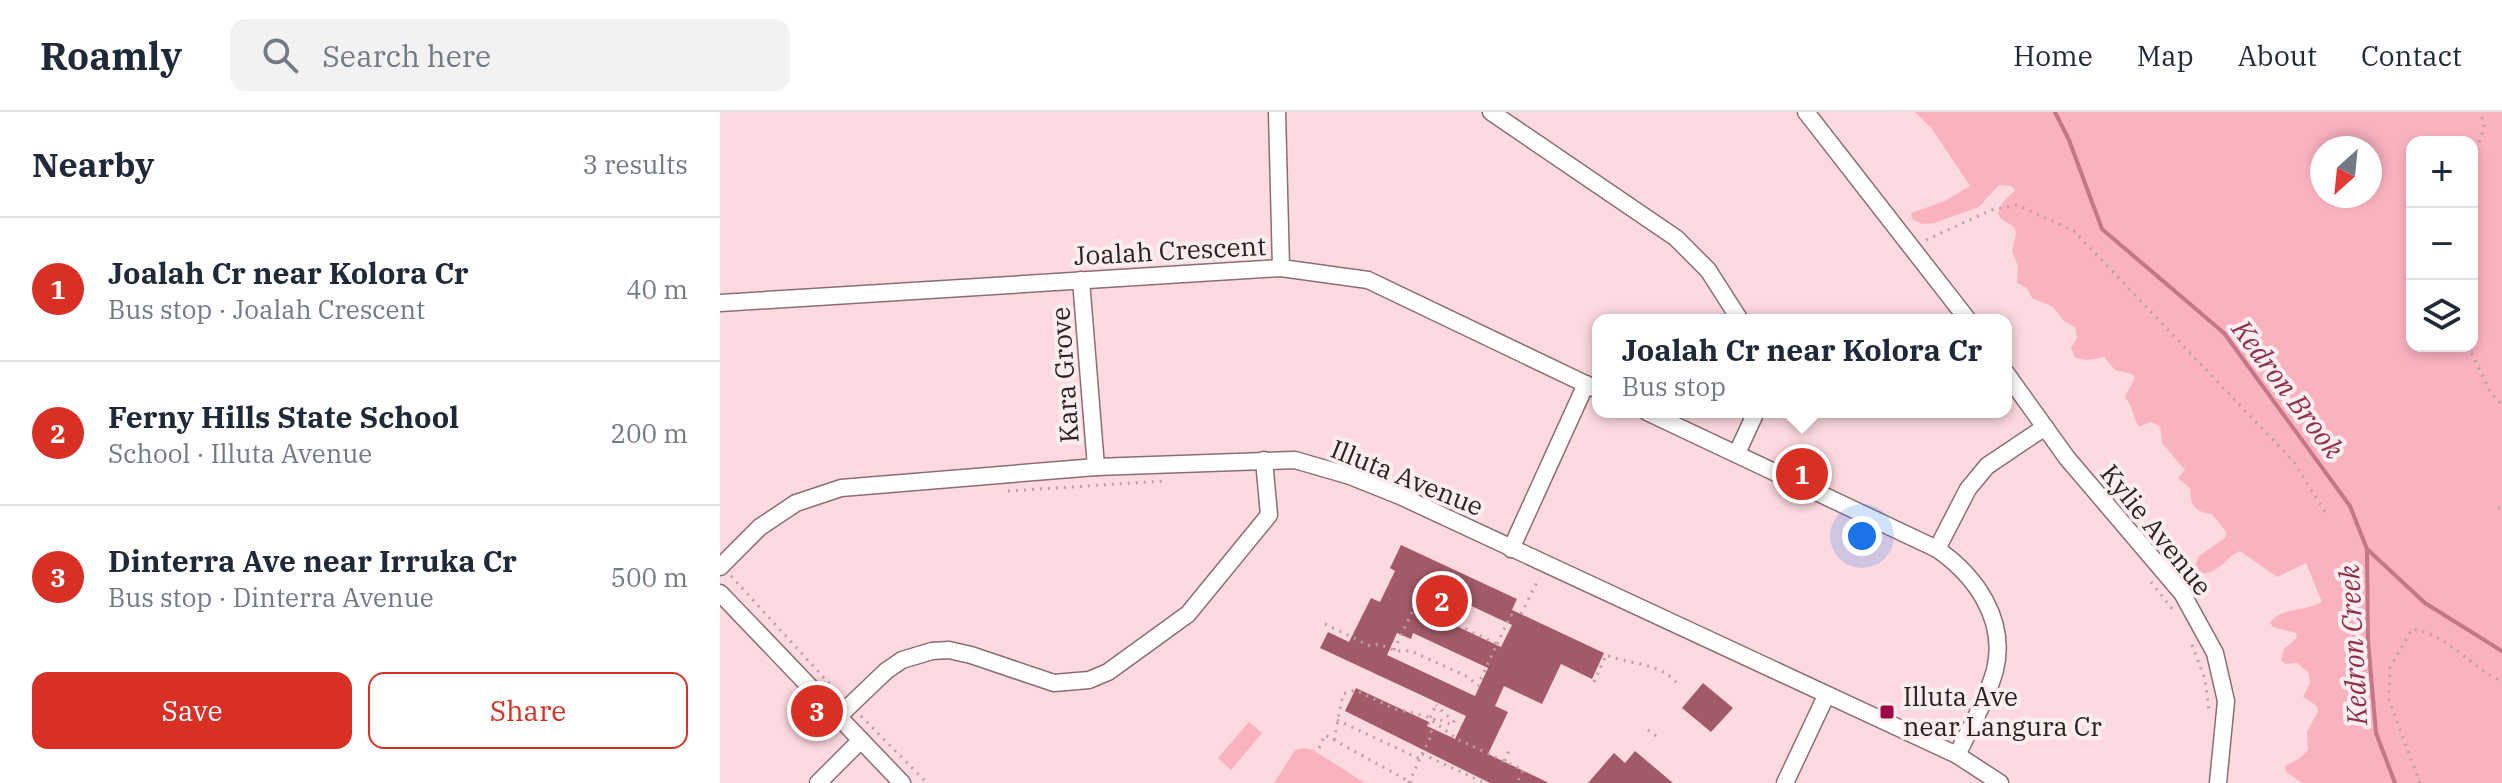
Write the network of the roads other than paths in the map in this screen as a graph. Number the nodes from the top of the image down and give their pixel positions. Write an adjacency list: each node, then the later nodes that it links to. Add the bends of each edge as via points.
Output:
1 (1277, 112): 4 (street)
2 (1491, 112): 7 (street, via 1676,238 1708,270)
3 (1806, 112): 8 (street)
4 (1281, 268): 5 (street, Joalah Crescent); 10 (street, Joalah Crescent, via 1368,280)
5 (1081, 280): 6 (street, Joalah Crescent); 16 (street, Kara Grove)
6 (720, 303)
7 (1736, 314)
8 (1963, 314)
9 (2012, 381): 13 (street, Kylie Avenue)
10 (1592, 387): 17 (street)
11 (1660, 418): 14 (street)
12 (1753, 418): 14 (street)
13 (2045, 427): 18 (street, via 1987,466 1968,489); 29 (street, Kylie Avenue, via 2182,593 2215,653 2226,701)
14 (1737, 453): 18 (street)
15 (1264, 460): 16 (street, Illuta Avenue); 17 (street, Illuta Avenue, via 1295,460 1350,476); 22 (street, via 1269,515 1188,614 1108,672 1089,680 1054,683 971,655 932,651 894,665)
16 (1096, 467): 19 (street, Illuta Avenue, via 841,488 796,503 760,527)
17 (1511, 549): 21 (street, Illuta Avenue)
18 (1937, 549): 24 (street, via 1975,584 1996,623 1995,670)
19 (720, 567)
20 (720, 593): 22 (street)
21 (1826, 696): 24 (street, Illuta Avenue); 27 (street)
22 (839, 716): 23 (street)
23 (861, 740): 25 (street); 26 (street)
24 (1957, 755): 28 (street, Illuta Avenue)
25 (818, 783)
26 (902, 783)
27 (1785, 783)
28 (2000, 783)
29 (2218, 783)

